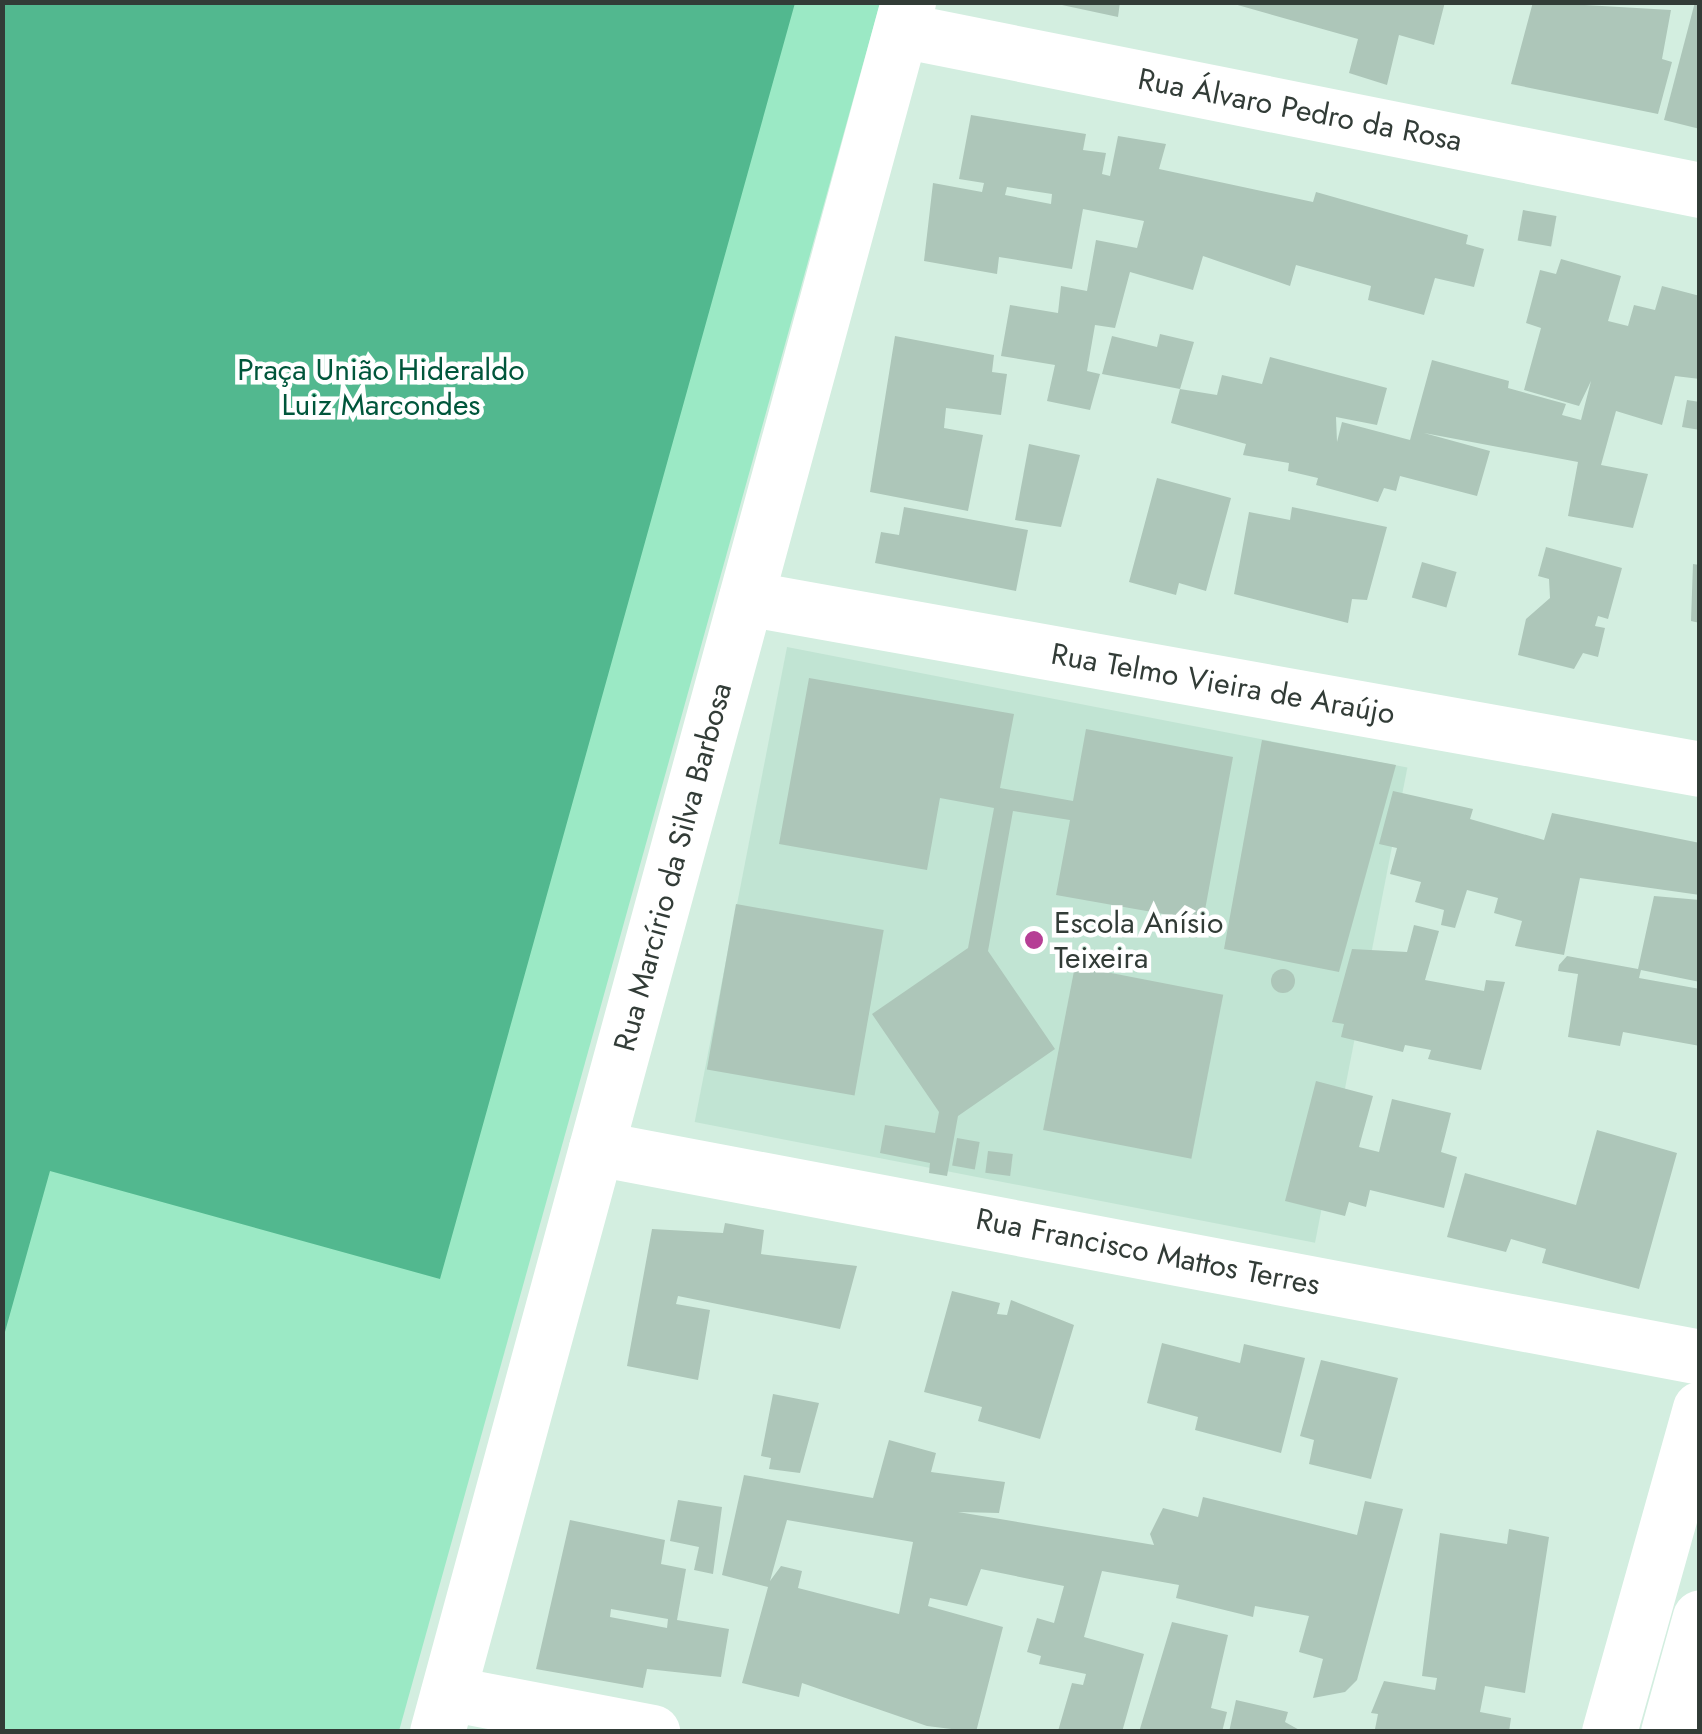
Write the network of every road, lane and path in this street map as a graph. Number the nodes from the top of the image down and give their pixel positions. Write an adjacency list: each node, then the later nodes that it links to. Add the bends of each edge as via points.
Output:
1 (904, 16): 2 (street, Rua Álvaro Pedro da Rosa); 3 (street, Rua Marcírio da Silva Barbosa)
2 (1700, 190)
3 (746, 598): 4 (street, Rua Telmo Vieira de Araújo); 5 (street, Rua Marcírio da Silva Barbosa)
4 (1700, 769)
5 (596, 1148): 6 (street, Rua Francisco Mattos Terres); 9 (street, Rua Marcírio da Silva Barbosa)
6 (1700, 1356)
7 (1700, 1408): 11 (street)
8 (1700, 1618): 12 (street)
9 (442, 1712): 10 (street)
10 (652, 1732)
11 (1609, 1732)
12 (1668, 1732)

